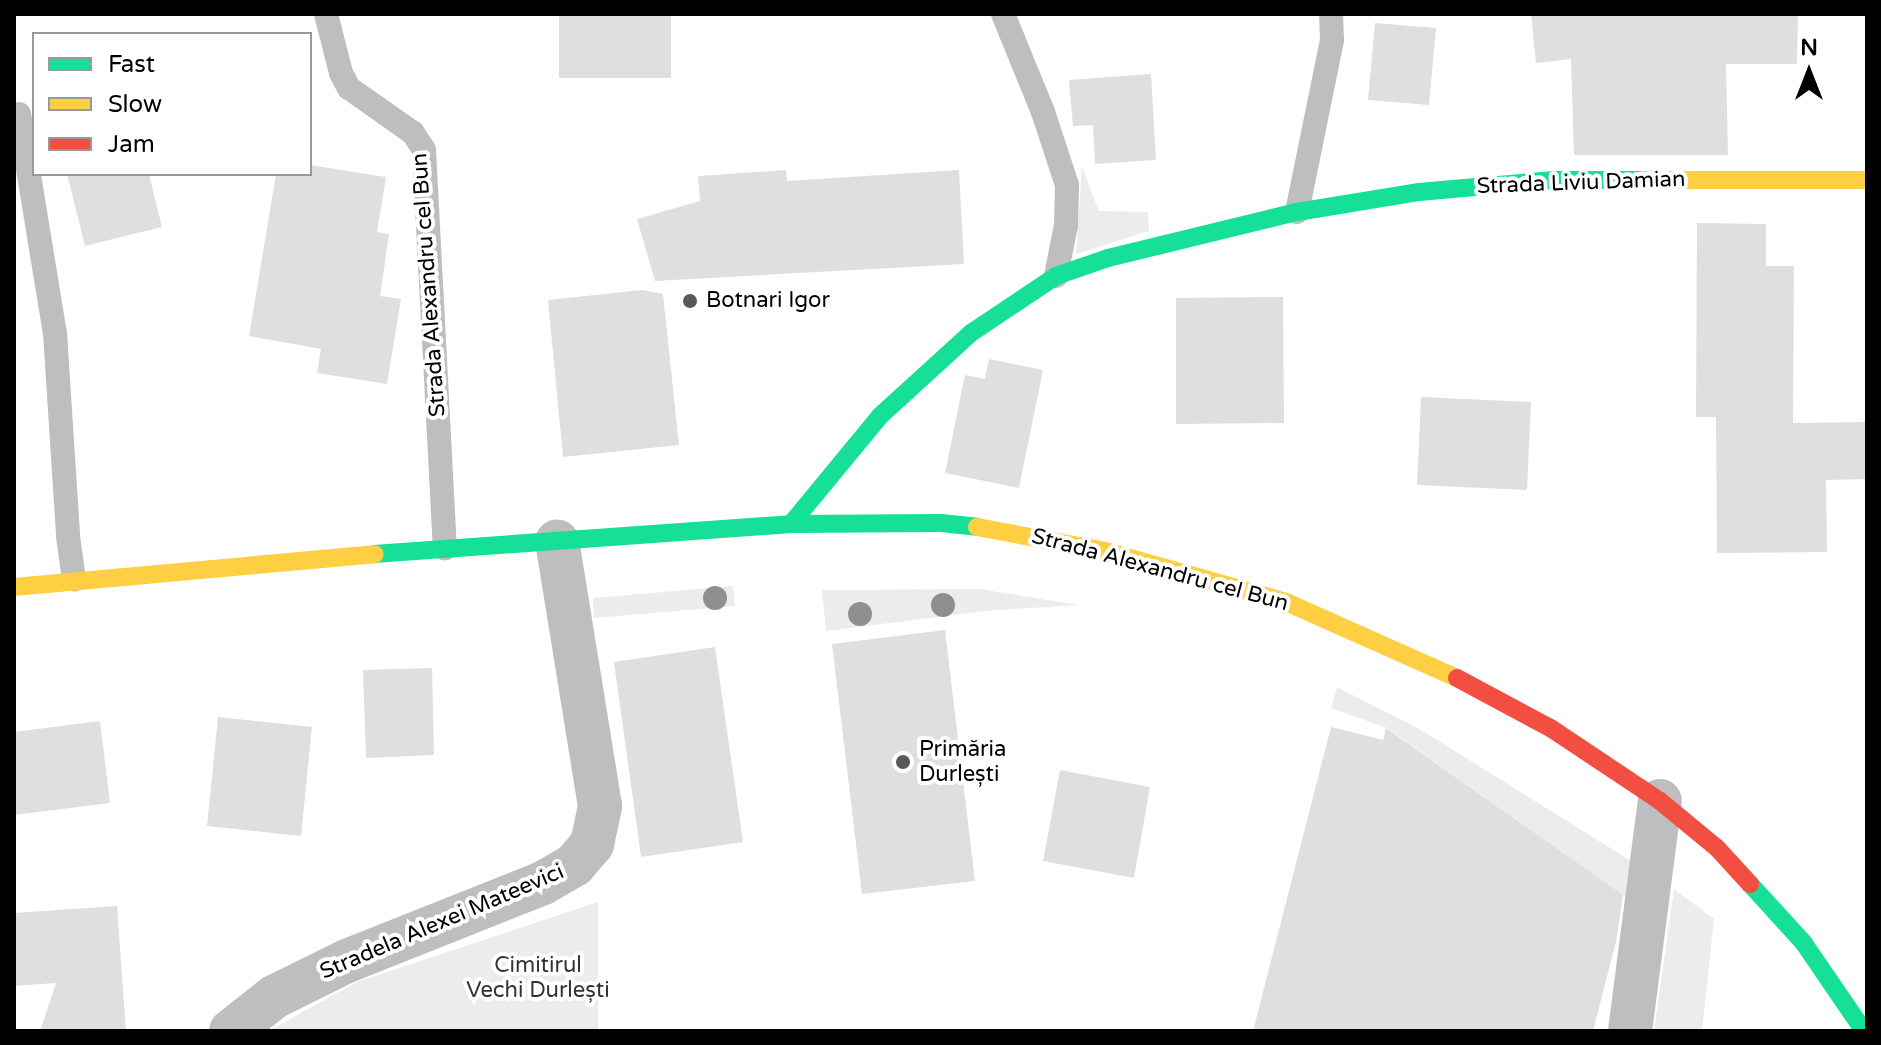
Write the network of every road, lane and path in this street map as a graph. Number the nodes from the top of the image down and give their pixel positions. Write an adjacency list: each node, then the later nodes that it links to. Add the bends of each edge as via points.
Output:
1 (326, 14): 10 (lane, Strada Alexandru cel Bun, via 349,88 413,133 424,150)
2 (1003, 14): 7 (lane, via 1067,185)
3 (1331, 14): 6 (lane, via 1332,40)
4 (19, 114): 11 (lane, via 55,333)
5 (1867, 180): 6 (street, Strada Liviu Damian, via 1554,180 1419,192)
6 (1297, 212): 7 (street, Strada Liviu Damian, via 1108,258)
7 (1056, 276): 8 (street, Strada Liviu Damian, via 971,333 880,416)
8 (791, 524): 9 (street, Strada Alexandru cel Bun); 13 (street, Strada Alexandru cel Bun, via 941,523 1014,532 1105,551 1286,602 1476,686)
9 (557, 541): 10 (street, Strada Alexandru cel Bun); 14 (street, Stradela Alexei Mateevici, via 600,806 592,844 574,865 543,883 347,961 274,997)
10 (445, 548): 11 (street, Strada Alexandru cel Bun)
11 (74, 580): 12 (street, Strada Alexandru cel Bun)
12 (14, 587)
13 (1660, 801): 15 (street); 16 (street, Strada Alexandru cel Bun, via 1753,885 1803,942)
14 (231, 1031)
15 (1630, 1031)
16 (1864, 1031)

